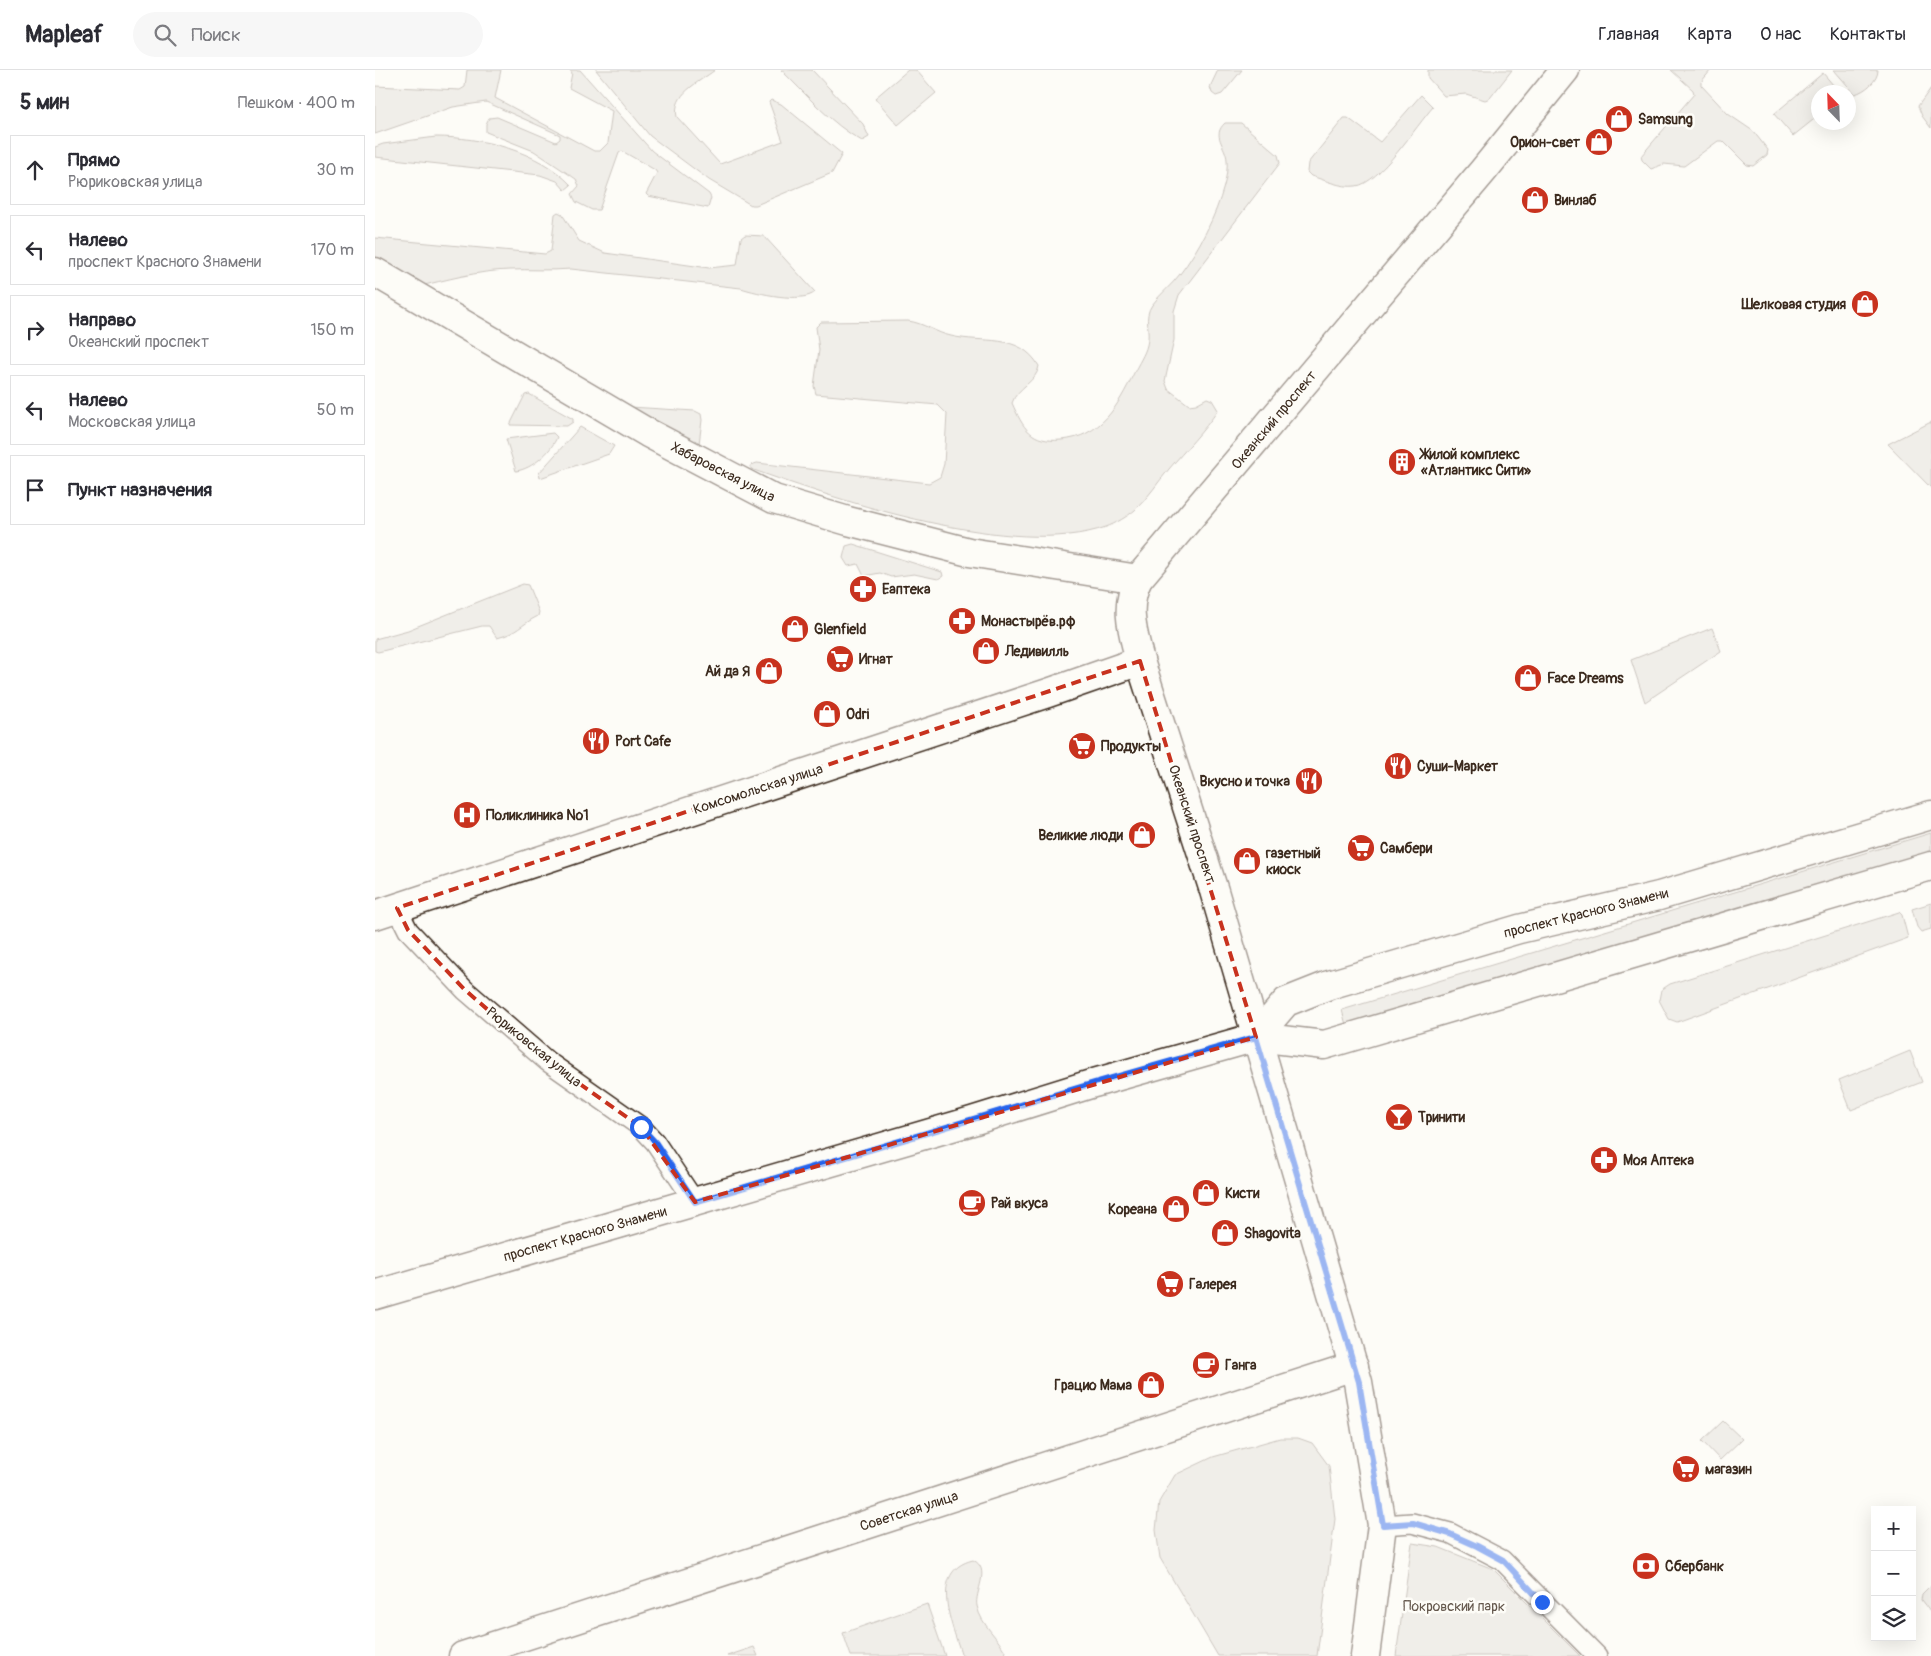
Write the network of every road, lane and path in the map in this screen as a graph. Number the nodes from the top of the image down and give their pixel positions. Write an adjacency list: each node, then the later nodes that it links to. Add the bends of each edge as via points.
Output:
1 (1565, 70): 3 (main road, Океанский проспект, via 1477,179)
2 (375, 272): 3 (main road, Хабаровская улица, via 648,433 774,499 969,552)
3 (1138, 579): 4 (main road, Океанский проспект, via 1130,600 1130,622)
4 (1140, 660): 7 (main road, Комсомольская улица); 8 (main road, Океанский проспект, via 1214,890)
5 (1931, 815): 8 (main road, проспект Красного Знамени, via 1659,896 1519,929 1329,984 1286,1002)
6 (1931, 866): 8 (main road, проспект Красного Знамени, via 1323,1045)
7 (386, 911): 9 (street, Рюриковская улица, via 465,990 547,1061 641,1127 655,1142)
8 (1256, 1037): 9 (main road, проспект Красного Знамени); 11 (main road, Океанский проспект)
9 (695, 1202): 10 (main road, проспект Красного Знамени)
10 (375, 1295)
11 (1354, 1366): 12 (main road, Океанский проспект); 13 (main road, Советская улица)
12 (1383, 1525): 14 (main road, Океанский проспект); 15 (street, via 1413,1523 1450,1534 1503,1560)
13 (463, 1656)
14 (1365, 1656)
15 (1597, 1656)

